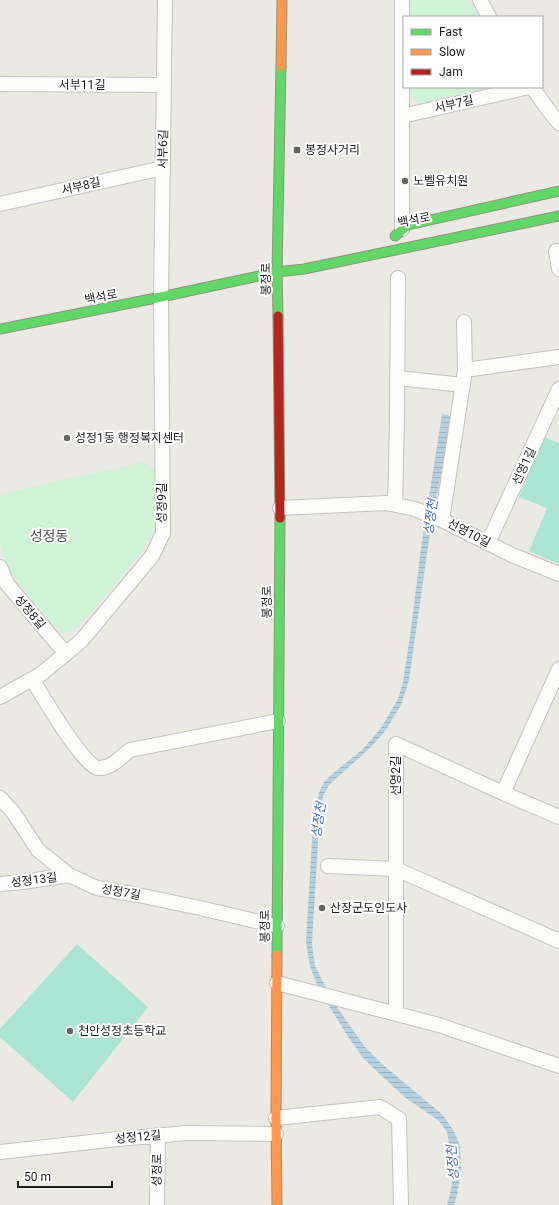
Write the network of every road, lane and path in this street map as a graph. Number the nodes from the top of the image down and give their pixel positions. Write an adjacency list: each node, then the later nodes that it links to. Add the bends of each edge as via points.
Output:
1 (165, 0): 7 (street, 서부6길)
2 (282, 0): 23 (street, 봉정로)
3 (402, 0): 10 (street)
4 (480, 0): 5 (street)
5 (488, 16)
6 (0, 84): 7 (street, 서부11길)
7 (164, 85): 12 (street, 서부6길)
8 (525, 88): 10 (street, 서부7길)
9 (533, 88): 11 (street)
10 (402, 116): 17 (street)
11 (559, 123)
12 (163, 168): 14 (street, 서부8길); 25 (street, 서부6길)
13 (559, 191): 17 (street, via 408,225)
14 (0, 204)
15 (559, 216): 18 (street, 백석로)
16 (421, 231): 17 (street, 백석로)
17 (395, 235)
18 (395, 250): 20 (street, via 410,255); 23 (street, 백석로)
19 (556, 251): 22 (street)
20 (416, 254)
21 (303, 260): 23 (street, 백석로)
22 (559, 269)
23 (277, 272): 25 (street, 백석로); 34 (street, 봉정로)
24 (398, 278): 30 (street)
25 (161, 297): 27 (street, 백석로); 39 (street, 성정9길, via 163,533 152,556 81,641)
26 (464, 322): 29 (street)
27 (0, 329)
28 (559, 357): 29 (street)
29 (465, 370): 31 (street)
30 (398, 378): 31 (street); 33 (street)
31 (463, 385): 35 (street)
32 (559, 389): 36 (street, 선영1길)
33 (395, 505): 34 (street, 선영10길, via 386,503); 35 (street, 선영10길, via 415,509)
34 (280, 508): 43 (street, 봉정로)
35 (442, 520): 36 (street, 선영10길)
36 (488, 543): 38 (street, 선영10길)
37 (0, 567): 39 (street, 성정8길, via 7,584)
38 (559, 574)
39 (66, 654): 41 (street, 성정9길)
40 (559, 669): 44 (street)
41 (32, 679): 42 (street, 성정9길); 43 (street, via 78,750 91,765 98,768 112,765 130,750)
42 (0, 697)
43 (278, 721): 51 (street, 봉정로)
44 (503, 793): 46 (street); 48 (street, 선영2길, via 396,744)
45 (0, 798): 49 (street, 성정7길, via 13,812 38,850)
46 (559, 817)
47 (328, 866): 48 (street)
48 (396, 868): 52 (street); 54 (street, 선영2길)
49 (69, 875): 50 (street, 성정13길); 51 (street, 성정7길, via 97,888)
50 (0, 884)
51 (277, 926): 53 (street, 봉정로)
52 (559, 940)
53 (277, 983): 54 (street); 56 (street, 봉정로)
54 (396, 1014): 55 (street, via 440,1025)
55 (559, 1066)
56 (276, 1118): 57 (street, 봉정로); 62 (street, via 380,1108 399,1120)
57 (276, 1134): 58 (street, 성정12길); 61 (street, 봉정로)
58 (158, 1135): 59 (street, 성정12길); 60 (street, 성정로)
59 (0, 1152)
60 (157, 1205)
61 (277, 1205)
62 (401, 1205)

